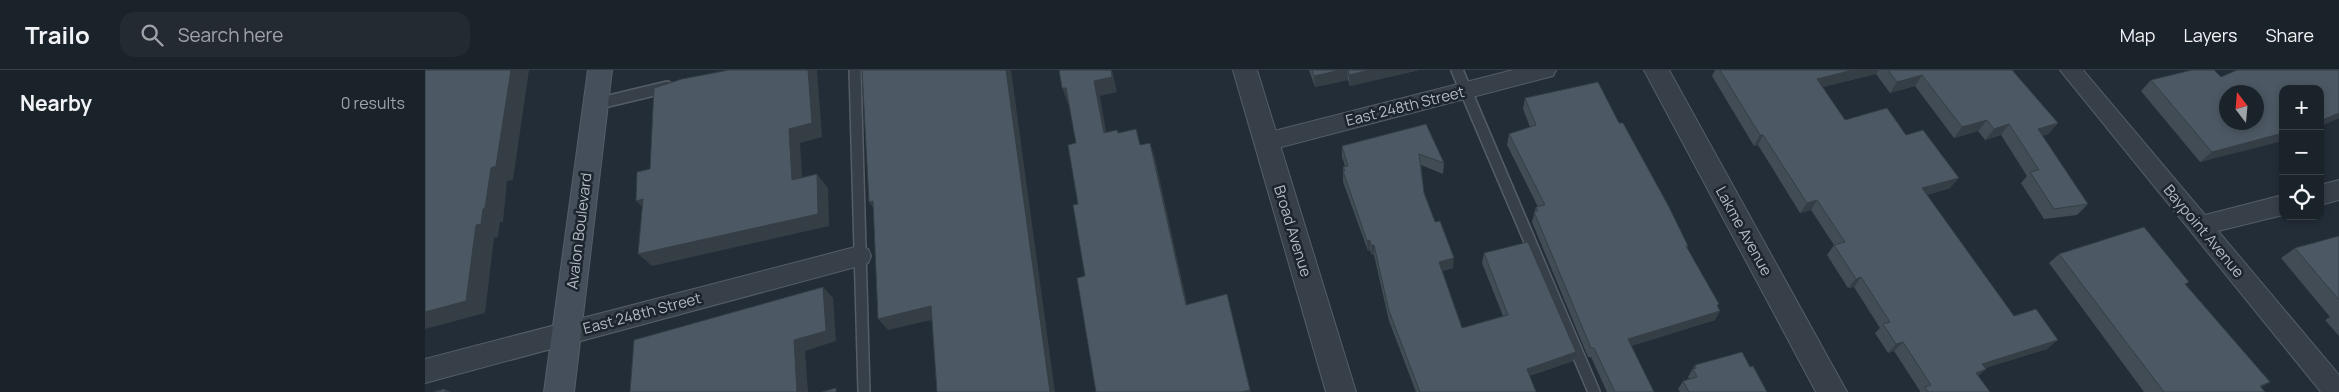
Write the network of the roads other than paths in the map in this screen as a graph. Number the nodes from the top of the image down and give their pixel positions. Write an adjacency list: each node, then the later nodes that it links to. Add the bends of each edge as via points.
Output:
1 (600, 70): 10 (main road, Avalon Boulevard)
2 (855, 70): 16 (lane)
3 (1245, 70): 11 (street, Broad Avenue)
4 (1457, 70): 9 (lane)
5 (1545, 70): 9 (street, East 248th Street)
6 (1656, 70): 23 (street, Lakme Avenue)
7 (2071, 70): 15 (street, Baypoint Avenue)
8 (675, 85): 10 (lane)
9 (1466, 90): 11 (street, East 248th Street); 22 (lane)
10 (596, 104): 17 (main road, Avalon Boulevard)
11 (1266, 142): 21 (street, Broad Avenue)
12 (2339, 190): 13 (street)
13 (2324, 194)
14 (2279, 206): 15 (street)
15 (2199, 226): 24 (street, Baypoint Avenue)
16 (859, 256): 17 (street, East 248th Street); 20 (lane)
17 (567, 333): 18 (street, East 248th Street); 19 (main road, Avalon Boulevard)
18 (425, 370)
19 (559, 392)
20 (864, 392)
21 (1341, 392)
22 (1594, 392)
23 (1832, 392)
24 (2337, 392)

